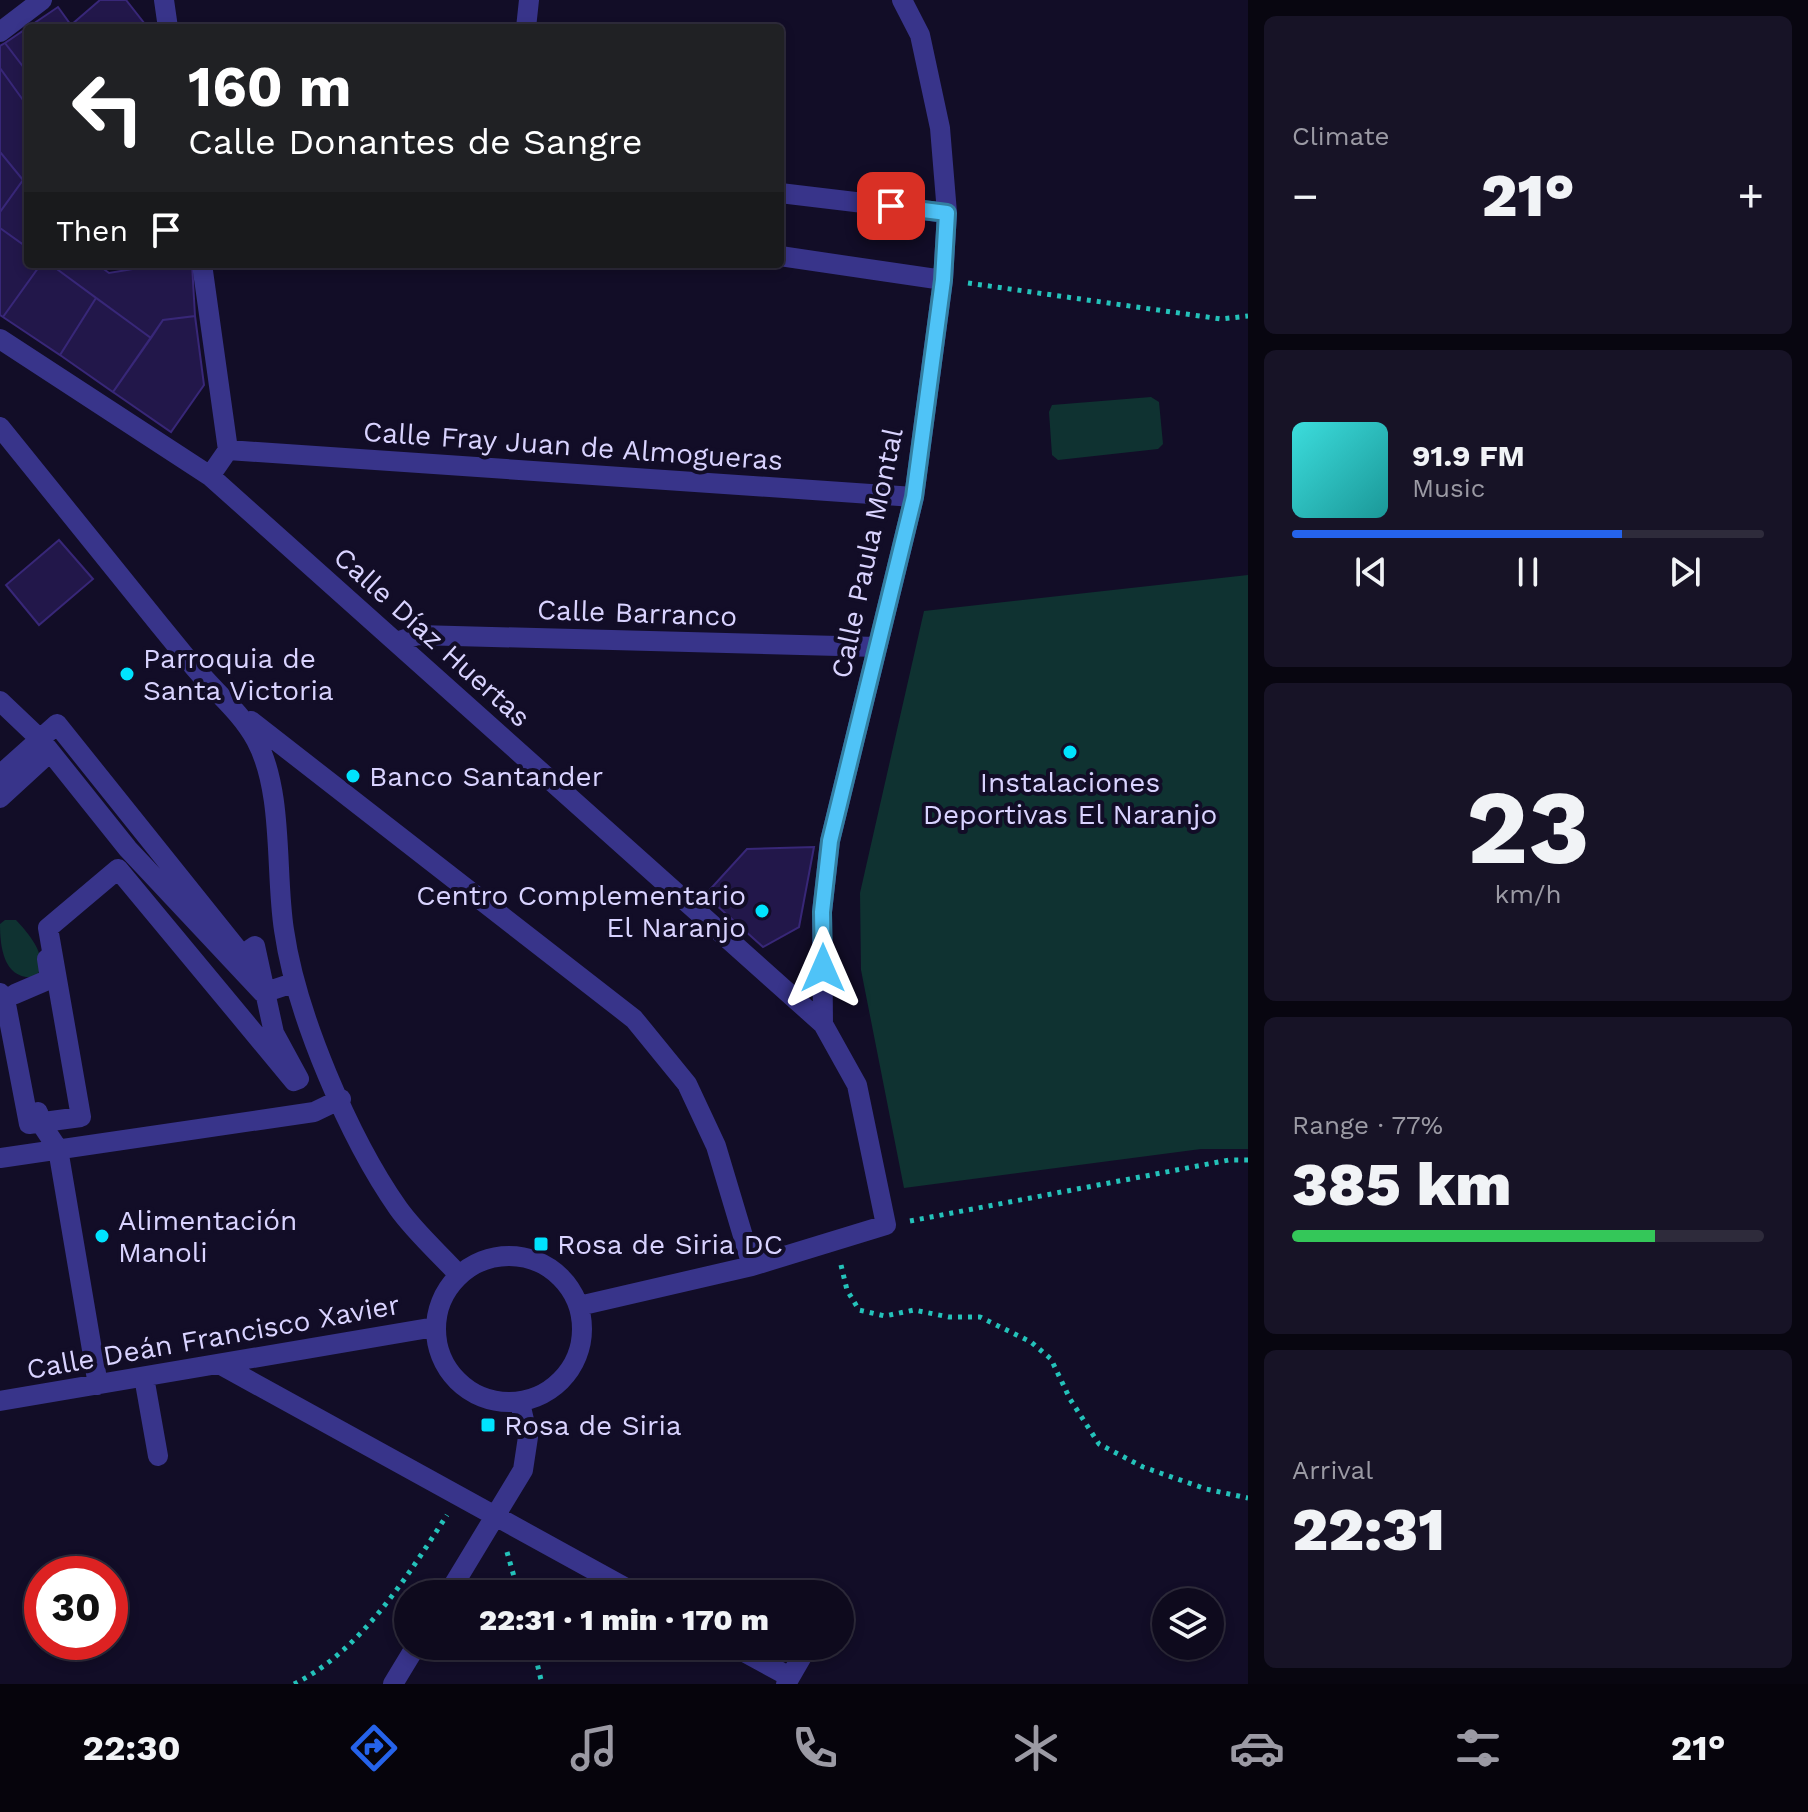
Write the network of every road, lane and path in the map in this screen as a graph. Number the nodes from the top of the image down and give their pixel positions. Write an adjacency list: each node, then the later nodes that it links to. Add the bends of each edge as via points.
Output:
1 (42, 0): 7 (street)
2 (164, 0): 5 (street)
3 (529, 0): 6 (street)
4 (902, 0): 9 (street, Calle Paula Montal, via 920,35 940,128)
5 (167, 24)
6 (526, 24)
7 (0, 32)
8 (784, 193): 9 (street)
9 (947, 213): 12 (street, Calle Paula Montal)
10 (784, 257): 12 (street)
11 (203, 268): 16 (street)
12 (943, 280): 13 (path, via 1221,319); 18 (street, Calle Paula Montal)
13 (1248, 316)
14 (0, 339): 17 (street, Calle Díaz Huertas)
15 (0, 427): 22 (street, via 197,671)
16 (228, 450): 17 (street); 18 (street, Calle Fray Juan de Almogueras)
17 (210, 476): 19 (street, Calle Díaz Huertas)
18 (914, 497): 20 (street, Calle Paula Montal)
19 (396, 642): 20 (street, Calle Barranco, via 418,635); 31 (street, Calle Díaz Huertas)
20 (877, 647): 31 (street, Calle Paula Montal, via 830,841 822,912)
21 (0, 701): 23 (street)
22 (236, 709): 28 (street, via 257,741 268,775); 39 (street, via 634,1019 687,1084 716,1146)
23 (45, 746): 24 (street); 25 (street); 26 (street); 29 (street, via 57,724 242,955 255,946)
24 (0, 775)
25 (0, 798)
26 (128, 849): 29 (street); 30 (street, via 40,924 50,979)
27 (0, 975): 30 (street)
28 (293, 983): 29 (street); 32 (street)
29 (263, 993): 33 (street, via 274,1033 299,1079 294,1081 118,869 48,928 81,1117)
30 (8, 994): 33 (street)
31 (823, 1024): 37 (street, Calle Díaz Huertas, via 857,1085)
32 (341, 1099): 34 (street, via 314,1112); 40 (street, via 366,1156 399,1209)
33 (40, 1122): 34 (street)
34 (58, 1149): 35 (street); 45 (street)
35 (0, 1158)
36 (1248, 1160): 37 (path)
37 (886, 1225): 38 (street)
38 (836, 1241): 39 (street); 50 (path, via 847,1290 859,1310 885,1316 914,1310 980,1317 1031,1342 1051,1359 1099,1444 1143,1467)
39 (752, 1266): 41 (street)
40 (459, 1275): 41 (street, via 484,1260 513,1255 541,1262 564,1280); 42 (street, via 442,1299)
41 (579, 1306): 47 (street, via 582,1338 572,1368 550,1391)
42 (435, 1327): 43 (street, Calle Deán Francisco Xavier); 47 (street, via 441,1359 460,1385 488,1401)
43 (221, 1365): 44 (street, Calle Deán Francisco Xavier); 49 (street)
44 (144, 1377): 45 (street, Calle Deán Francisco Xavier); 48 (street)
45 (98, 1385): 46 (street, Calle Deán Francisco Xavier)
46 (0, 1401)
47 (520, 1403): 51 (street, via 528,1437 523,1470)
48 (158, 1456)
49 (459, 1496): 51 (street); 60 (path, via 393,1598 315,1673)
50 (1248, 1498)
51 (496, 1517): 52 (street); 53 (path); 54 (street)
52 (457, 1580)
53 (515, 1580)
54 (611, 1580)
55 (408, 1660): 61 (street)
56 (536, 1660): 62 (path)
57 (756, 1660): 59 (street)
58 (800, 1660): 59 (street)
59 (788, 1680)
60 (294, 1684)
61 (393, 1684)
62 (542, 1684)

